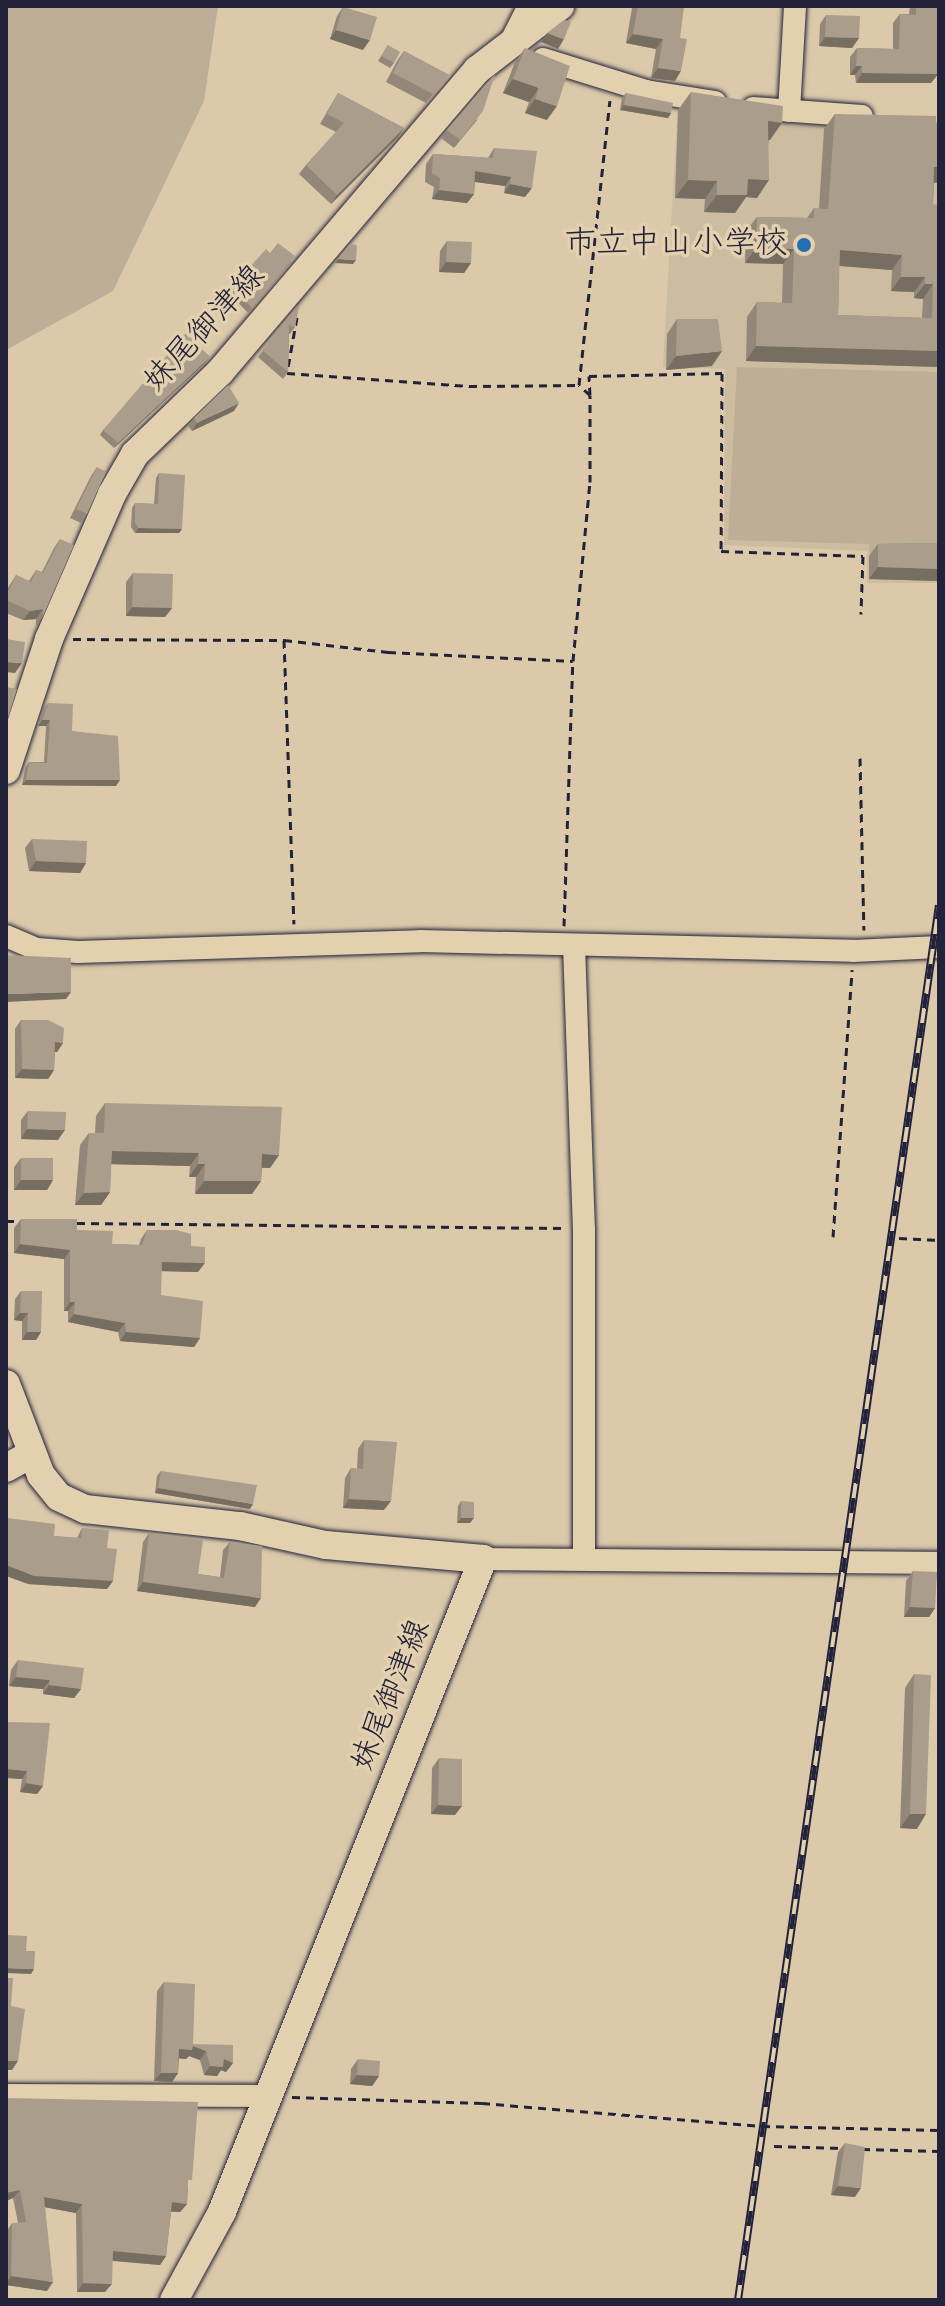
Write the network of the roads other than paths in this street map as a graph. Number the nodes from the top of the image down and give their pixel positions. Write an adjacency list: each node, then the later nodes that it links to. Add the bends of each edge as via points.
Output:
1 (529, 6): 4 (street)
2 (560, 6): 4 (main road, 妹尾御津線)
3 (795, 6): 5 (street)
4 (510, 44): 5 (street, via 613,82); 7 (main road, 妹尾御津線, via 477,70 220,372 135,454 49,639)
5 (789, 111): 6 (street)
6 (882, 116)
7 (6, 770)
8 (6, 936): 9 (street, via 37,949 78,952 294,944)
9 (568, 945): 10 (street, via 859,951); 14 (street, via 584,1229)
10 (939, 947)
11 (6, 1384): 12 (main road)
12 (31, 1454): 13 (main road); 15 (main road, via 59,1497 85,1509 240,1526 326,1545)
13 (6, 1468)
14 (584, 1558): 15 (street); 16 (street)
15 (483, 1559): 18 (main road, 妹尾御津線)
16 (939, 1563)
17 (6, 2095): 18 (street)
18 (269, 2096): 19 (main road, 妹尾御津線, via 222,2212)
19 (174, 2300)

